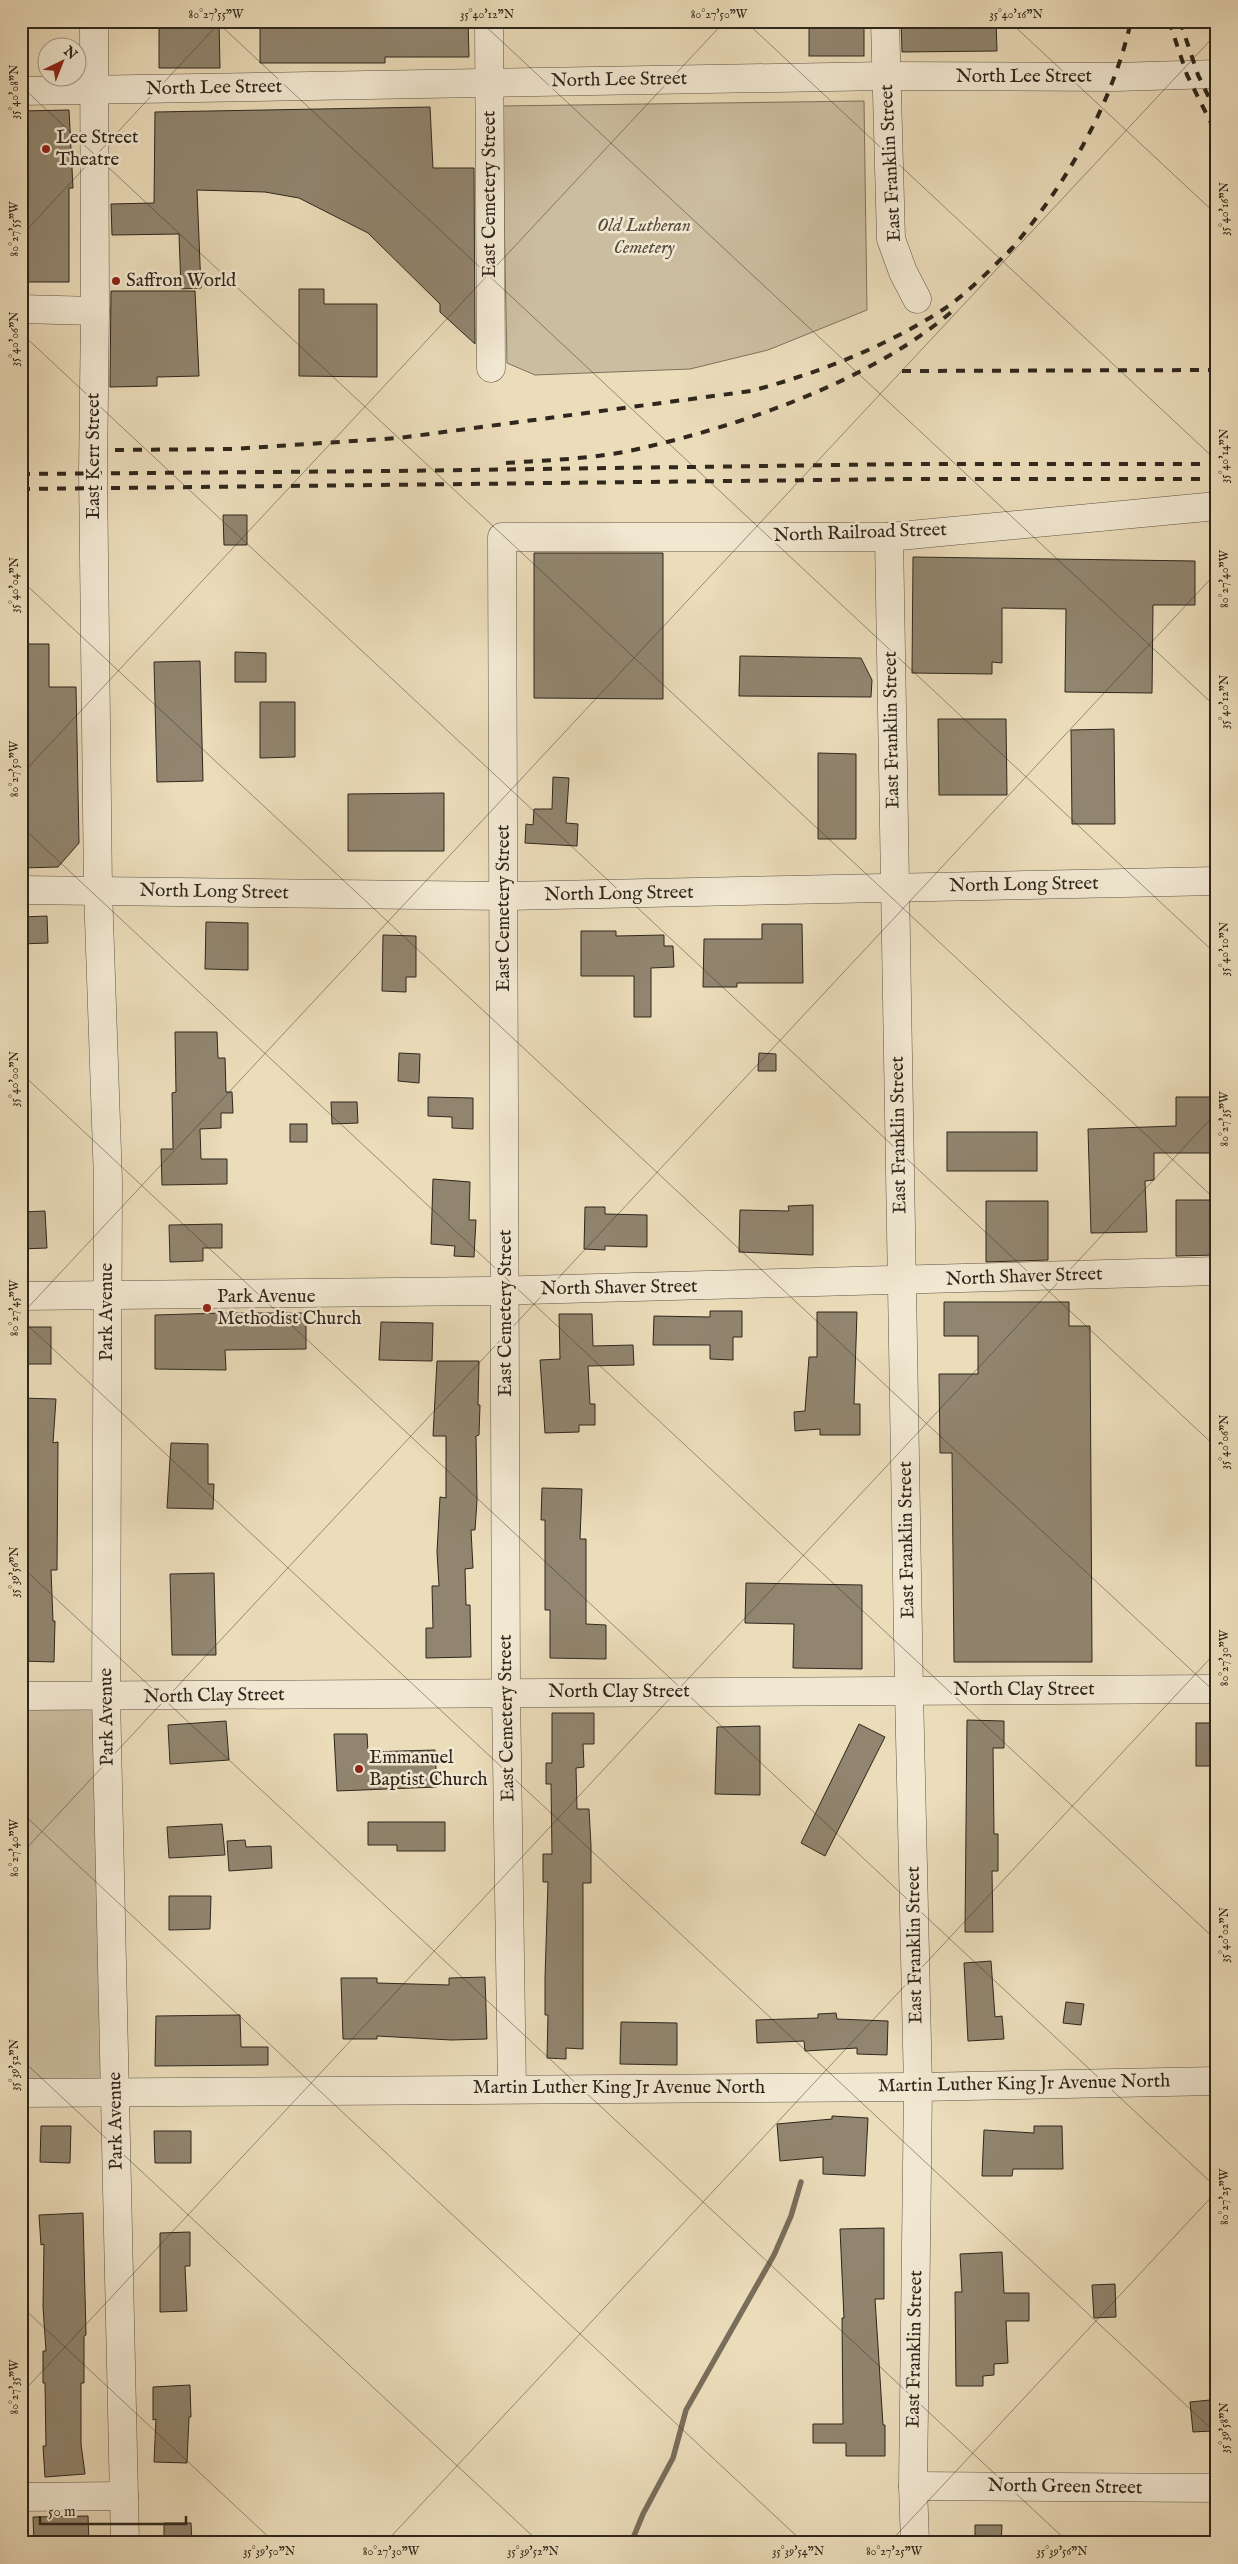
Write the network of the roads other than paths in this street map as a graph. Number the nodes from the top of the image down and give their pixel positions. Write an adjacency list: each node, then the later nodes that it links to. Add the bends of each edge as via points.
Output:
1 (94, 21): 7 (street, East Kerr Street)
2 (488, 21): 6 (street, East Cemetery Street)
3 (885, 21): 5 (street, East Franklin Street)
4 (1217, 74): 5 (street, North Lee Street)
5 (886, 76): 6 (street, North Lee Street); 9 (street, East Franklin Street, via 891,239 902,272)
6 (489, 82): 7 (street, North Lee Street); 12 (street, East Cemetery Street)
7 (94, 90): 8 (street, North Lee Street); 11 (street, East Kerr Street)
8 (21, 91)
9 (917, 300)
10 (21, 310): 11 (street)
11 (95, 311): 19 (street, East Kerr Street, via 93,473)
12 (491, 368)
13 (1217, 506): 14 (street, North Railroad Street)
14 (889, 536): 15 (street, North Railroad Street); 17 (street, East Franklin Street)
15 (502, 537): 20 (street, East Cemetery Street)
16 (1217, 881): 17 (street, North Long Street)
17 (894, 887): 20 (street, North Long Street); 22 (street, East Franklin Street)
18 (21, 890): 19 (street, North Long Street)
19 (98, 890): 20 (street, North Long Street); 25 (street, Park Avenue, via 108,1181)
20 (503, 896): 23 (street, East Cemetery Street)
21 (1217, 1271): 22 (street, North Shaver Street)
22 (903, 1281): 23 (street, North Shaver Street); 27 (street, East Franklin Street)
23 (506, 1291): 25 (street, North Shaver Street); 28 (street, East Cemetery Street)
24 (21, 1296): 25 (street, North Shaver Street)
25 (107, 1297): 30 (street, Park Avenue)
26 (1217, 1689): 27 (street, North Clay Street)
27 (909, 1691): 28 (street, North Clay Street); 32 (street, East Franklin Street)
28 (506, 1692): 30 (street, North Clay Street); 33 (street, East Cemetery Street)
29 (21, 1696): 30 (street, North Clay Street)
30 (106, 1697): 34 (street, Park Avenue)
31 (1217, 2081): 32 (street, Martin Luther King Jr Avenue North)
32 (918, 2087): 33 (street, Martin Luther King Jr Avenue North); 36 (street, East Franklin Street)
33 (512, 2089): 34 (street, Martin Luther King Jr Avenue North)
34 (116, 2092): 35 (street, Martin Luther King Jr Avenue North); 38 (street, Park Avenue)
35 (21, 2093)
36 (913, 2486): 37 (street, North Green Street); 41 (street, East Franklin Street)
37 (1217, 2488)
38 (124, 2496): 39 (street); 40 (street, Park Avenue)
39 (21, 2497)
40 (125, 2543)
41 (915, 2543)

